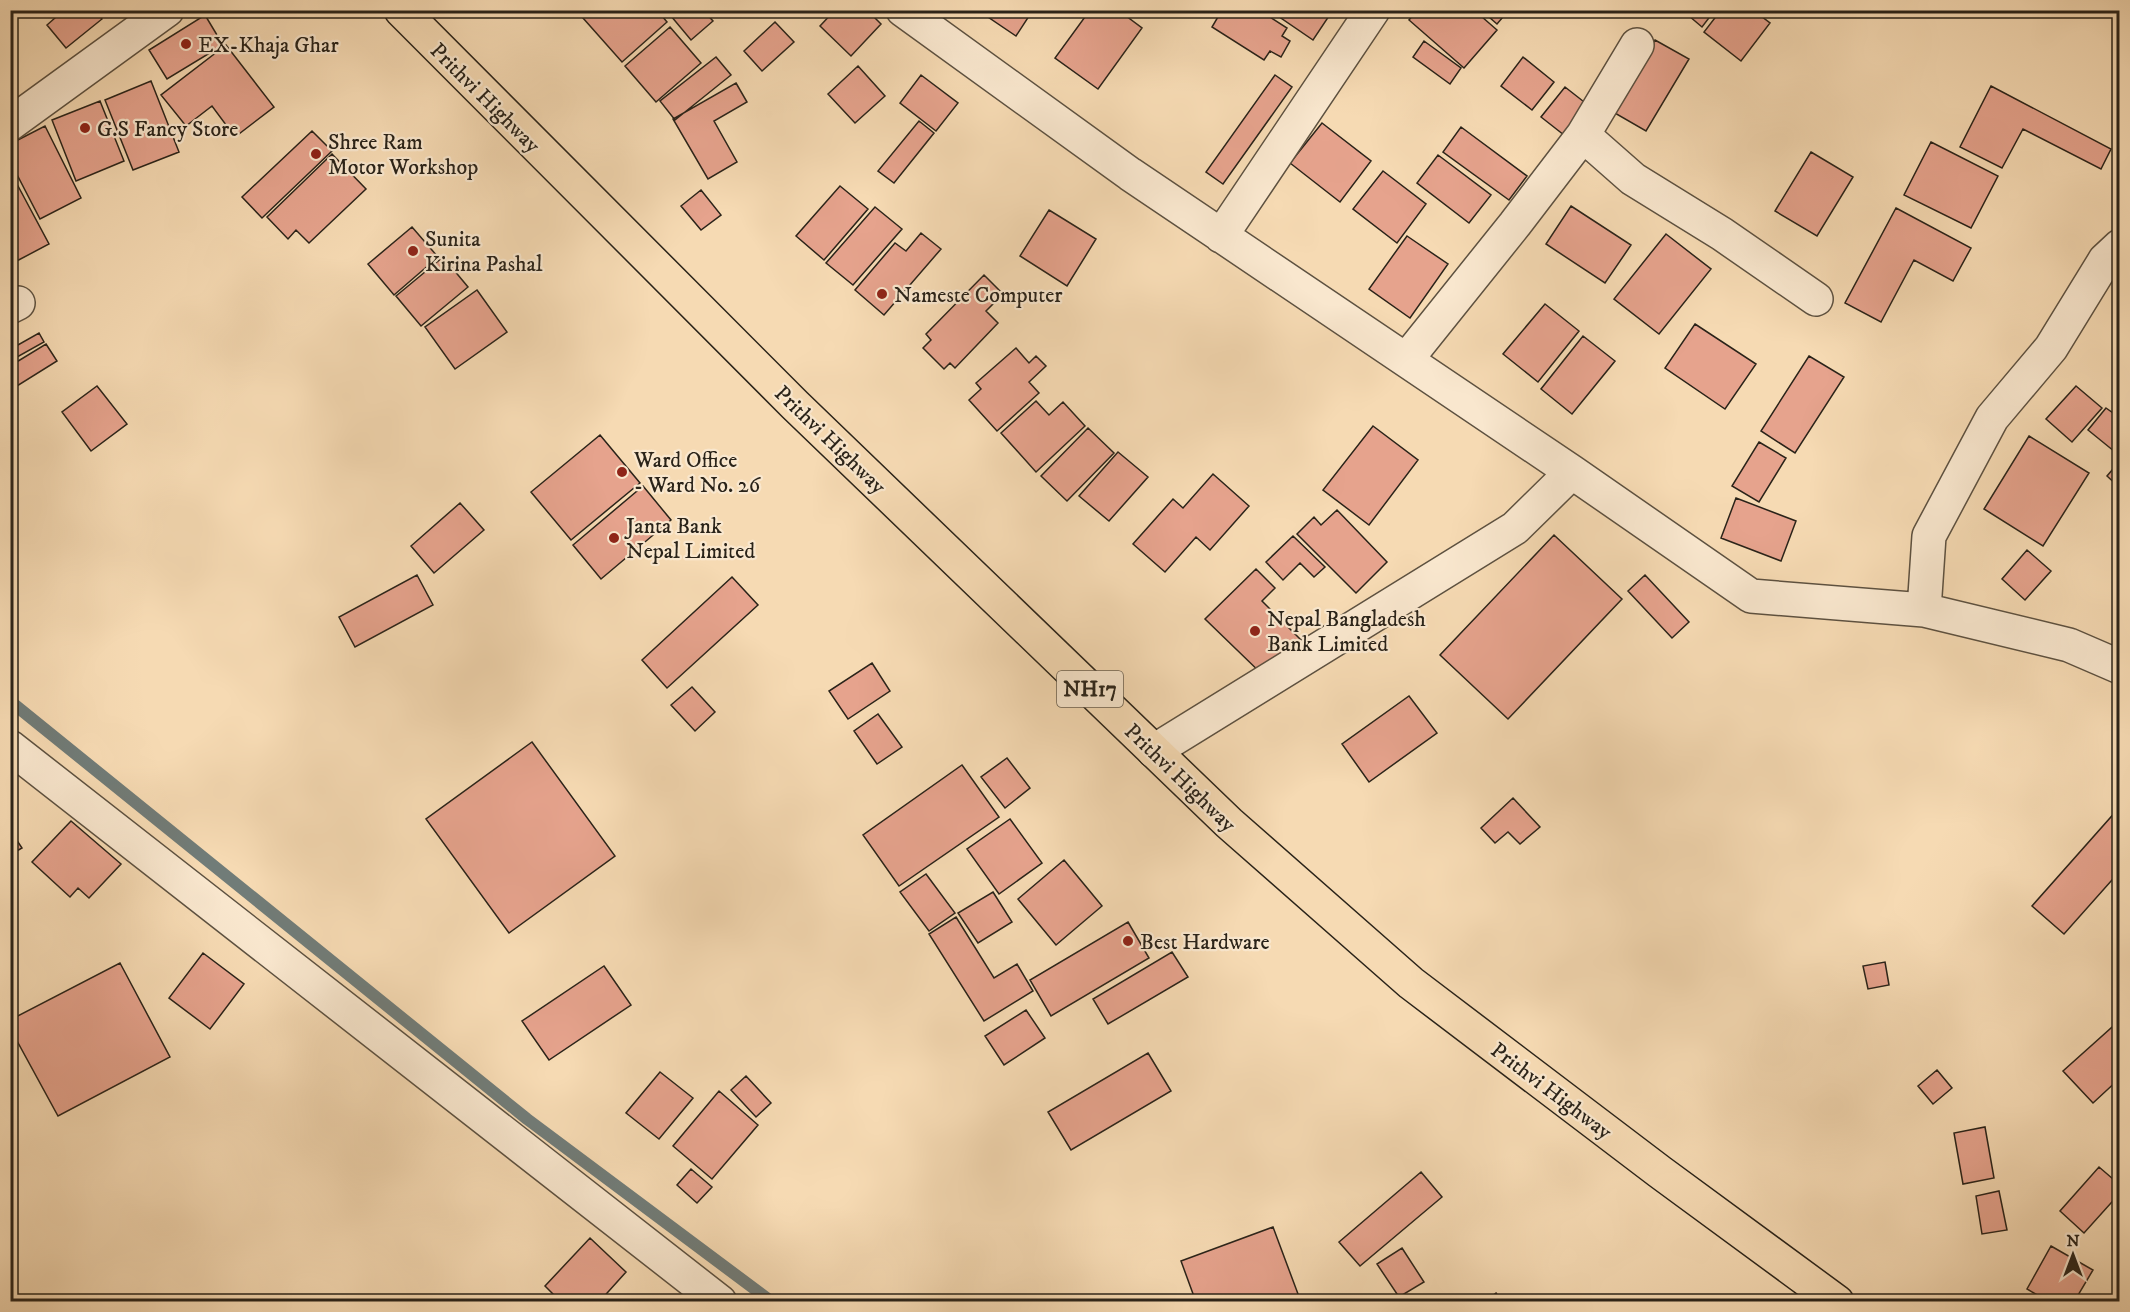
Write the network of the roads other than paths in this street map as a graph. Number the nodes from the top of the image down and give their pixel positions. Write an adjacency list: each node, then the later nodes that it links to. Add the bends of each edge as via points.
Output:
1 (167, 10): 6 (street)
2 (401, 10): 16 (highway, Prithvi Highway / NH17, via 787,397)
3 (903, 10): 8 (street)
4 (1373, 10): 8 (street)
5 (1637, 45): 7 (street)
6 (10, 124)
7 (1583, 135): 10 (street, via 1634,179); 11 (street)
8 (1221, 236): 11 (street)
9 (2120, 246): 13 (street, via 2105,260 2051,348 1992,418 1929,536)
10 (1816, 299)
11 (1406, 360): 12 (street)
12 (1572, 472): 13 (street, via 1750,596); 16 (street, via 1515,528)
13 (1924, 610): 14 (street, via 2070,645)
14 (2120, 667)
15 (10, 747): 17 (street)
16 (1154, 751): 18 (highway, Prithvi Highway / NH17, via 1229,823 1411,983)
17 (720, 1302)
18 (1837, 1302)

